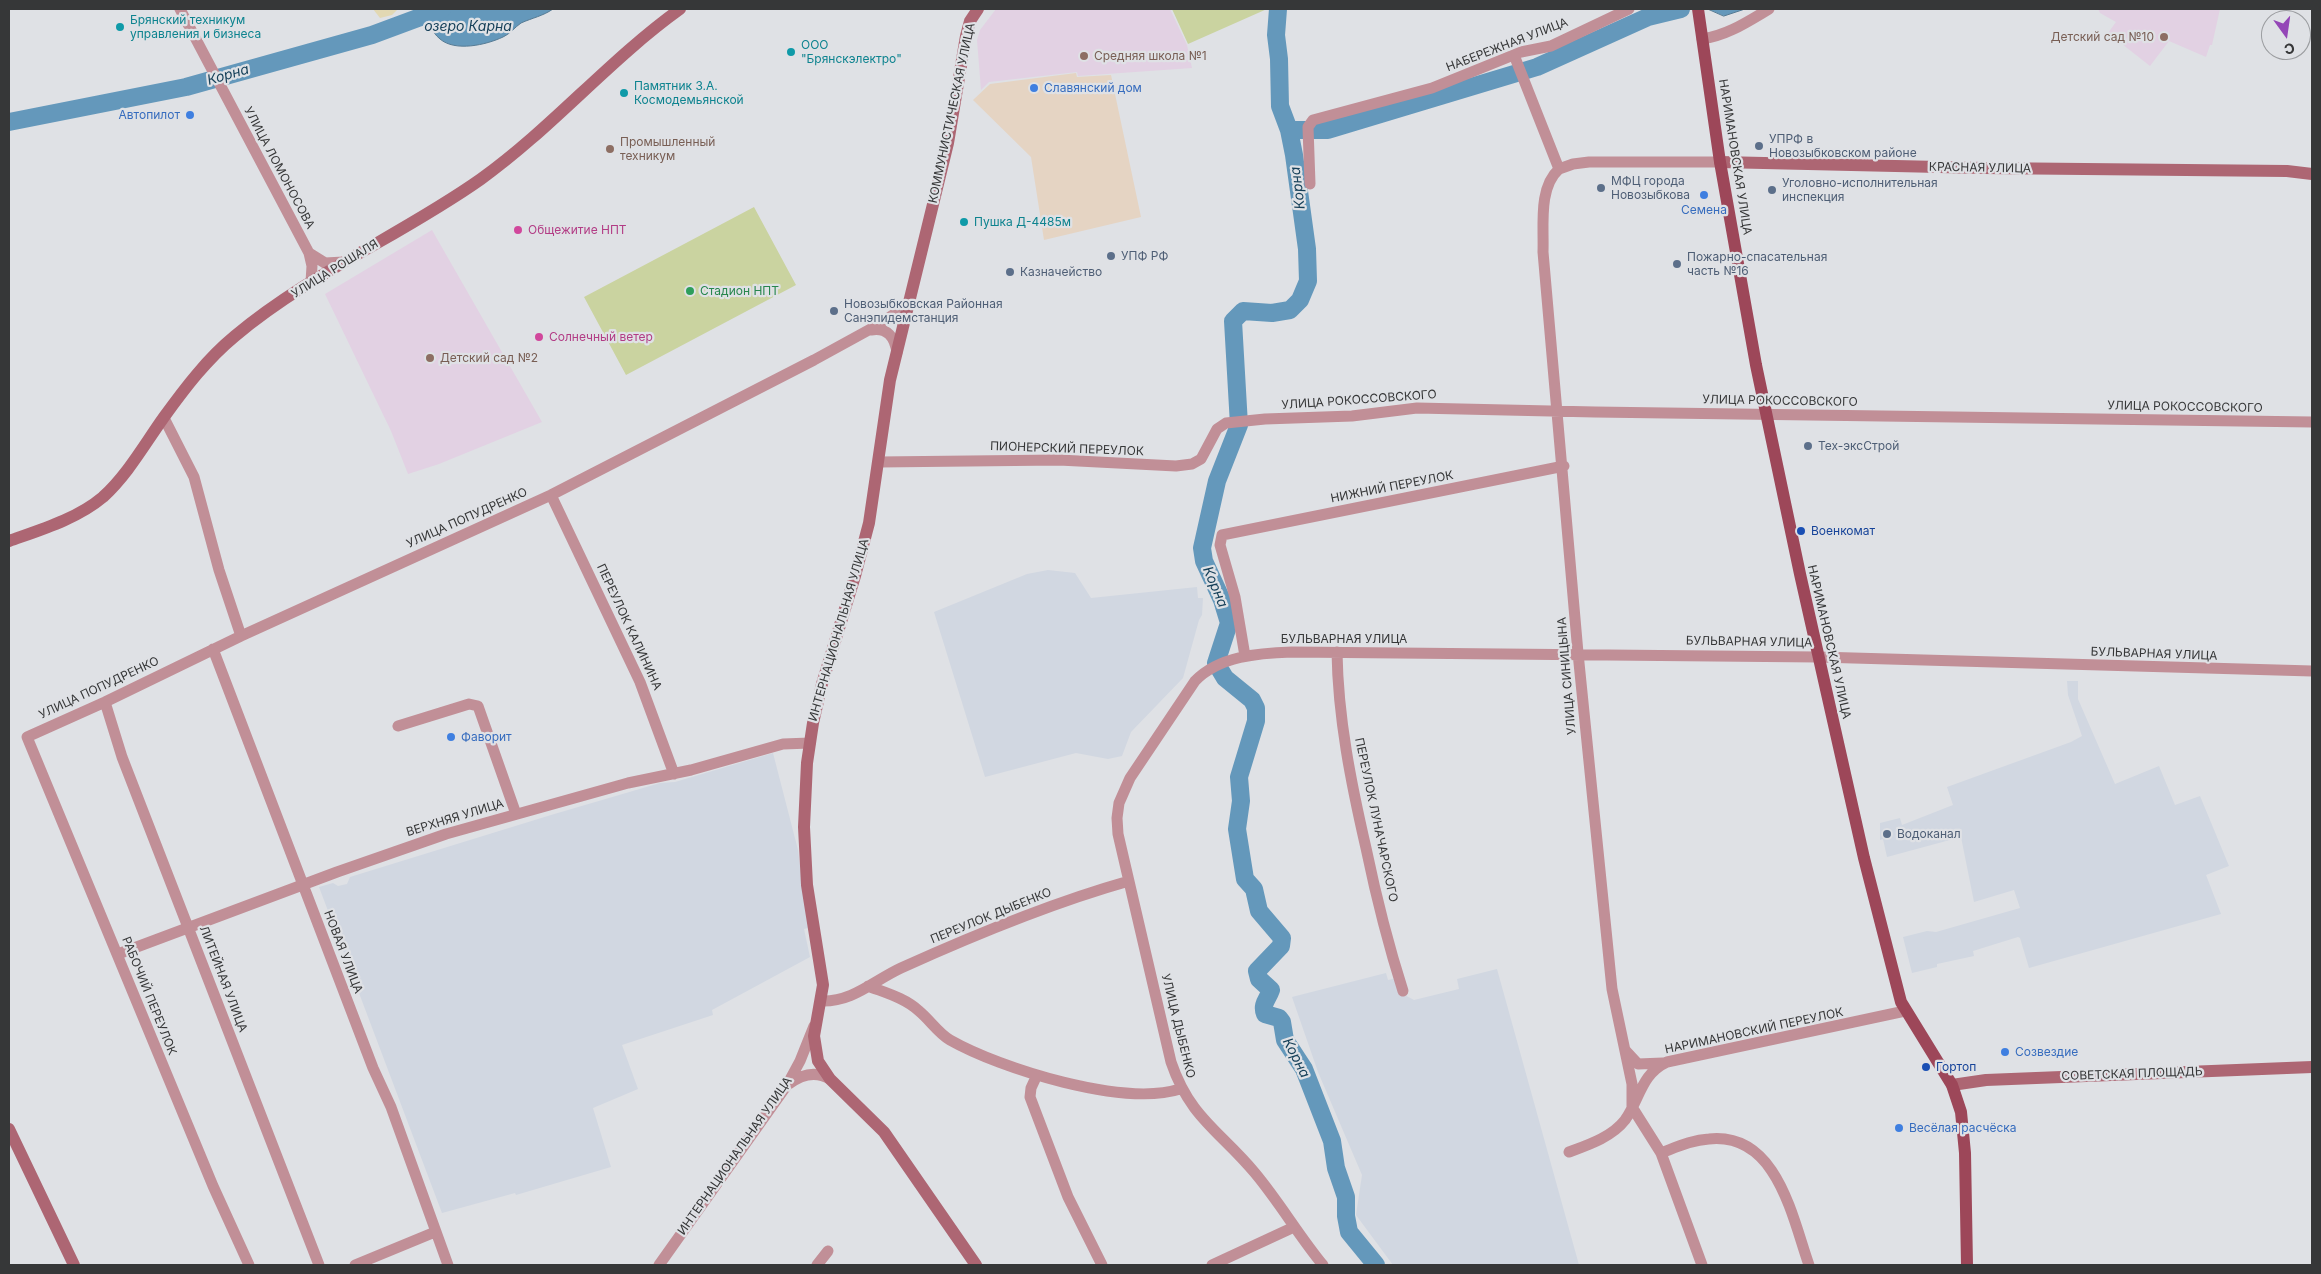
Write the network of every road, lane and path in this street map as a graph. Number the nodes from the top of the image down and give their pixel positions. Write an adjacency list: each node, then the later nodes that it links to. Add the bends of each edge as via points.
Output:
1 (180, 9): 13 (street, УЛИЦА ЛОМОНОСОВА)
2 (680, 9): 14 (street, УЛИЦА РОШАЛЯ, via 639,41 496,168)
3 (978, 9): 16 (street, КОММУНИСТИЧЕСКАЯ УЛИЦА, via 966,36 950,135)
4 (1629, 9): 8 (street, НАБЕРЕЖНАЯ УЛИЦА, via 1552,46)
5 (1698, 9): 7 (main road, НАРИМАНОВСКАЯ УЛИЦА)
6 (1769, 9): 7 (street, via 1727,33)
7 (1702, 39): 9 (main road, НАРИМАНОВСКАЯ УЛИЦА)
8 (1514, 55): 10 (street); 12 (street, НАБЕРЕЖНАЯ УЛИЦА, via 1432,88 1313,120 1308,132)
9 (1720, 162): 10 (street, КРАСНАЯ УЛИЦА, via 1589,162); 11 (street, КРАСНАЯ УЛИЦА); 20 (main road, НАРИМАНОВСКАЯ УЛИЦА)
10 (1559, 169): 19 (street, УЛИЦА СИНИЦЫНА, via 1550,180 1546,193 1543,252)
11 (2312, 174)
12 (1310, 184)
13 (309, 254): 14 (street, via 325,263); 15 (street, УЛИЦА ЛОМОНОСОВА)
14 (347, 261): 15 (street, УЛИЦА РОШАЛЯ)
15 (311, 282): 21 (street, УЛИЦА РОШАЛЯ, via 219,350 197,373)
16 (908, 305): 17 (street, УЛИЦА ПОПУДРЕНКО); 18 (street, ИНТЕРНАЦИОНАЛЬНАЯ УЛИЦА)
17 (864, 332): 18 (street, via 879,329 888,332); 26 (street, УЛИЦА ПОПУДРЕНКО)
18 (897, 353): 24 (street, ИНТЕРНАЦИОНАЛЬНАЯ УЛИЦА)
19 (1558, 411): 20 (street, УЛИЦА РОКОССОВСКОГО); 22 (street, УЛИЦА РОКОССОВСКОГО, via 1417,408 1352,416); 25 (street, УЛИЦА СИНИЦЫНА)
20 (1766, 415): 23 (street, УЛИЦА РОКОССОВСКОГО); 33 (main road, НАРИМАНОВСКАЯ УЛИЦА)
21 (164, 418): 27 (street, УЛИЦА РОШАЛЯ, via 125,474 102,498 66,519); 28 (street, via 194,477)
22 (1231, 422): 24 (street, ПИОНЕРСКИЙ ПЕРЕУЛОК, via 1217,429 1201,459 1176,466 1059,460)
23 (2312, 422)
24 (879, 462): 38 (street, ИНТЕРНАЦИОНАЛЬНАЯ УЛИЦА, via 869,523 822,684)
25 (1564, 466): 31 (street, УЛИЦА СИНИЦЫНА); 32 (street, НИЖНИЙ ПЕРЕУЛОК, via 1222,535 1220,545 1235,597)
26 (551, 495): 28 (street, УЛИЦА ПОПУДРЕНКО); 39 (street, ПЕРЕУЛОК КАЛИНИНА, via 640,682)
27 (9, 541)
28 (241, 636): 29 (street, УЛИЦА ПОПУДРЕНКО)
29 (213, 649): 35 (street, УЛИЦА ПОПУДРЕНКО); 43 (street, НОВАЯ УЛИЦА)
30 (1337, 652): 31 (street, БУЛЬВАРНАЯ УЛИЦА); 32 (street, БУЛЬВАРНАЯ УЛИЦА, via 1276,652); 47 (street, ПЕРЕУЛОК ЛУНАЧАРСКОГО, via 1340,704 1359,820)
31 (1578, 653): 33 (street, БУЛЬВАРНАЯ УЛИЦА); 51 (street, УЛИЦА СИНИЦЫНА, via 1610,970)
32 (1245, 656): 40 (street, БУЛЬВАРНАЯ УЛИЦА, via 1208,671 1196,681)
33 (1818, 657): 34 (street, БУЛЬВАРНАЯ УЛИЦА); 49 (main road, НАРИМАНОВСКАЯ УЛИЦА, via 1895,987)
34 (2312, 671)
35 (105, 702): 37 (street, УЛИЦА ПОПУДРЕНКО); 44 (street, ЛИТЕЙНАЯ УЛИЦА, via 114,737)
36 (398, 726): 41 (street, via 469,704 478,706)
37 (27, 737): 45 (street, РАБОЧИЙ ПЕРЕУЛОК)
38 (810, 743): 39 (street, ВЕРХНЯЯ УЛИЦА, via 783,744); 48 (street, ИНТЕРНАЦИОНАЛЬНАЯ УЛИЦА, via 805,794 805,850 807,885 822,974)
39 (674, 774): 41 (street, ВЕРХНЯЯ УЛИЦА)
40 (1130, 778): 42 (street, УЛИЦА ДЫБЕНКО, via 1119,803 1117,818)
41 (516, 814): 43 (street, ВЕРХНЯЯ УЛИЦА, via 406,847)
42 (1129, 881): 46 (street, ПЕРЕУЛОК ДЫБЕНКО, via 1085,894 998,928 899,969); 58 (street, УЛИЦА ДЫБЕНКО)
43 (302, 885): 44 (street, ВЕРХНЯЯ УЛИЦА); 64 (street, НОВАЯ УЛИЦА, via 391,1108)
44 (188, 927): 45 (street, ВЕРХНЯЯ УЛИЦА); 68 (street, ЛИТЕЙНАЯ УЛИЦА)
45 (118, 954): 67 (street, РАБОЧИЙ ПЕРЕУЛОК, via 213,1186)
46 (868, 986): 48 (street, ПЕРЕУЛОК ДЫБЕНКО, via 844,999); 54 (street, via 909,1003 952,1041)
47 (1403, 991)
48 (821, 1001): 50 (street, ИНТЕРНАЦИОНАЛЬНАЯ УЛИЦА)
49 (1905, 1011): 52 (street, НАРИМАНОВСКИЙ ПЕРЕУЛОК); 57 (main road, НАРИМАНОВСКАЯ УЛИЦА)
50 (817, 1016): 55 (street, ИНТЕРНАЦИОНАЛЬНАЯ УЛИЦА, via 814,1036 818,1060); 56 (street, ИНТЕРНАЦИОНАЛЬНАЯ УЛИЦА)
51 (1624, 1049): 52 (street, via 1638,1064); 59 (street, УЛИЦА СИНИЦЫНА, via 1632,1084)
52 (1667, 1062): 59 (street, НАРИМАНОВСКИЙ ПЕРЕУЛОК, via 1648,1076)
53 (2312, 1067): 57 (street, СОВЕТСКАЯ ПЛОЩАДЬ, via 1986,1080)
54 (1037, 1076): 58 (street, via 1141,1094 1162,1094); 74 (street, via 1030,1097 1068,1197)
55 (830, 1079): 56 (street, via 814,1074); 73 (street, via 884,1132)
56 (787, 1085): 71 (street, ИНТЕРНАЦИОНАЛЬНАЯ УЛИЦА)
57 (1952, 1085): 79 (main road, НАРИМАНОВСКАЯ УЛИЦА, via 1964,1126)
58 (1180, 1089): 63 (street, УЛИЦА ДЫБЕНКО, via 1208,1126 1254,1172)
59 (1632, 1107): 61 (street, НАРИМАНОВСКИЙ ПЕРЕУЛОК, via 1614,1130); 62 (street)
60 (9, 1129): 66 (street)
61 (1569, 1152)
62 (1661, 1153): 77 (street); 78 (street, via 1698,1140 1722,1138 1758,1155 1780,1184)
63 (1294, 1227): 75 (street); 76 (street, УЛИЦА ДЫБЕНКО)
64 (435, 1232): 69 (street); 70 (street, НОВАЯ УЛИЦА)
65 (828, 1250): 72 (street)
66 (74, 1265)
67 (249, 1265)
68 (319, 1265)
69 (355, 1265)
70 (448, 1265)
71 (659, 1265)
72 (817, 1265)
73 (976, 1265)
74 (1102, 1265)
75 (1212, 1265)
76 (1324, 1265)
77 (1702, 1265)
78 (1808, 1265)
79 (1967, 1265)

